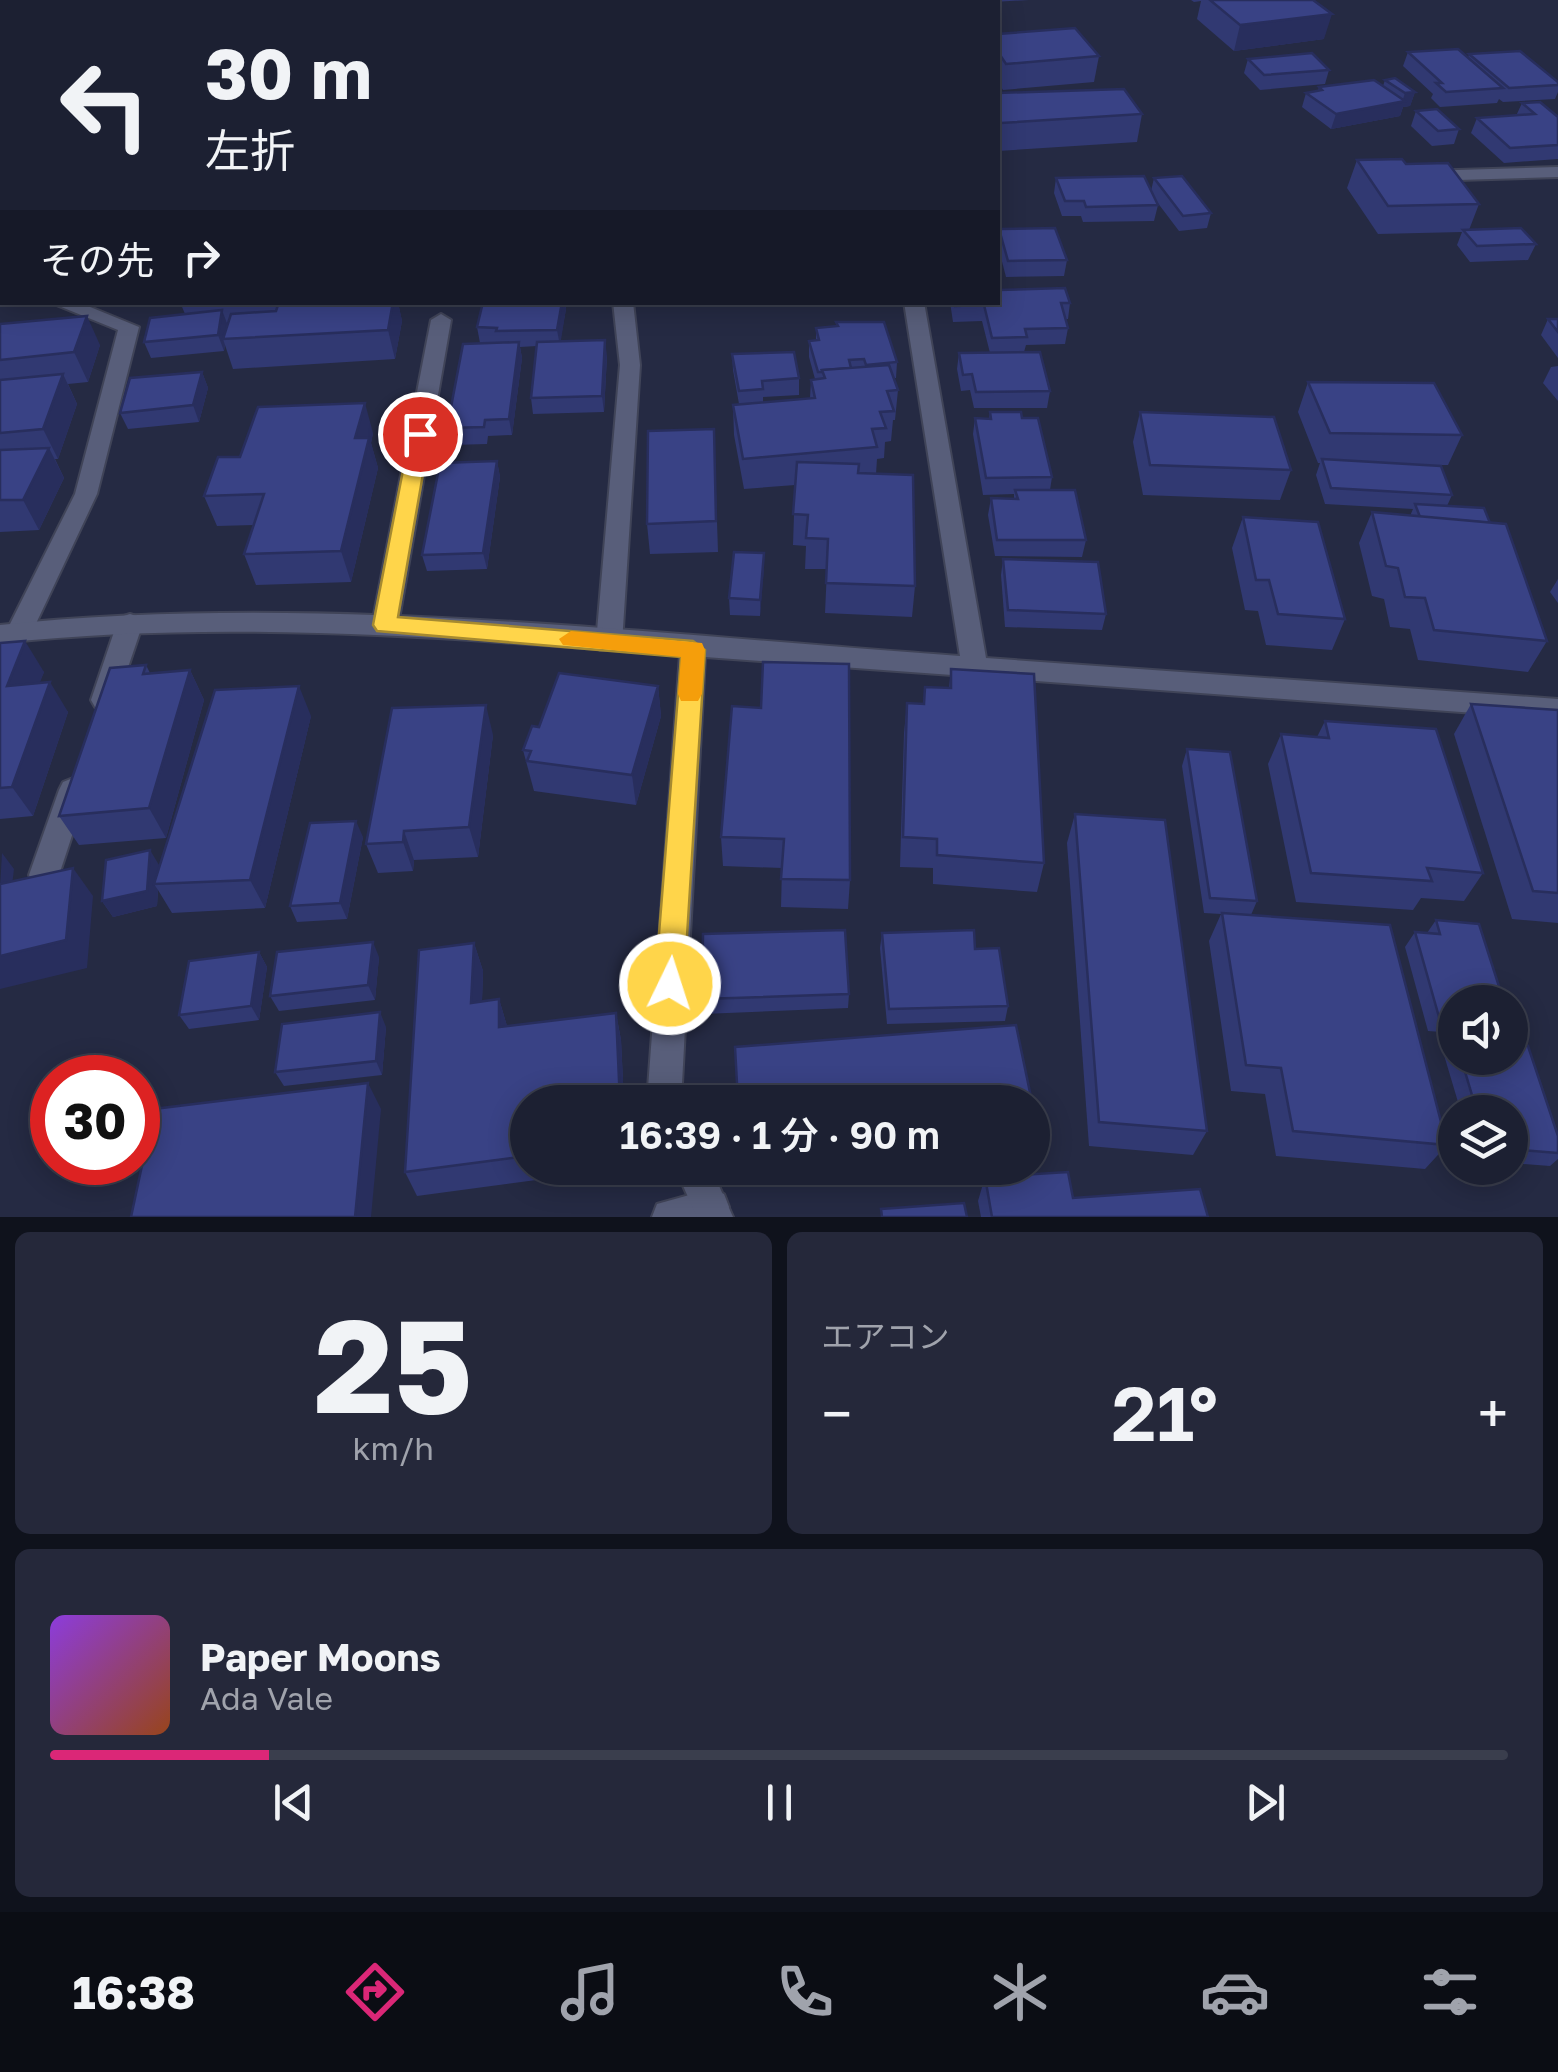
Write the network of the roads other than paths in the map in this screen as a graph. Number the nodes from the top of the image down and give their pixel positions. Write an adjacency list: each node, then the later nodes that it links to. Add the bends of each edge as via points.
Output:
1 (1558, 172): 2 (street)
2 (1399, 176)
3 (66, 305): 9 (street, via 129,328 86,494)
4 (623, 305): 10 (street, via 630,365)
5 (914, 305): 12 (street)
6 (442, 320): 8 (street)
7 (130, 622): 8 (street); 9 (street); 14 (street)
8 (385, 625): 10 (street)
9 (10, 633)
10 (609, 642): 11 (street)
11 (693, 650): 12 (street); 17 (street)
12 (974, 665): 13 (street)
13 (1558, 709)
14 (93, 731)
15 (81, 767): 16 (street)
16 (44, 875)
17 (663, 1085)
18 (701, 1185): 19 (street)
19 (713, 1212): 20 (street)
20 (670, 1217)

